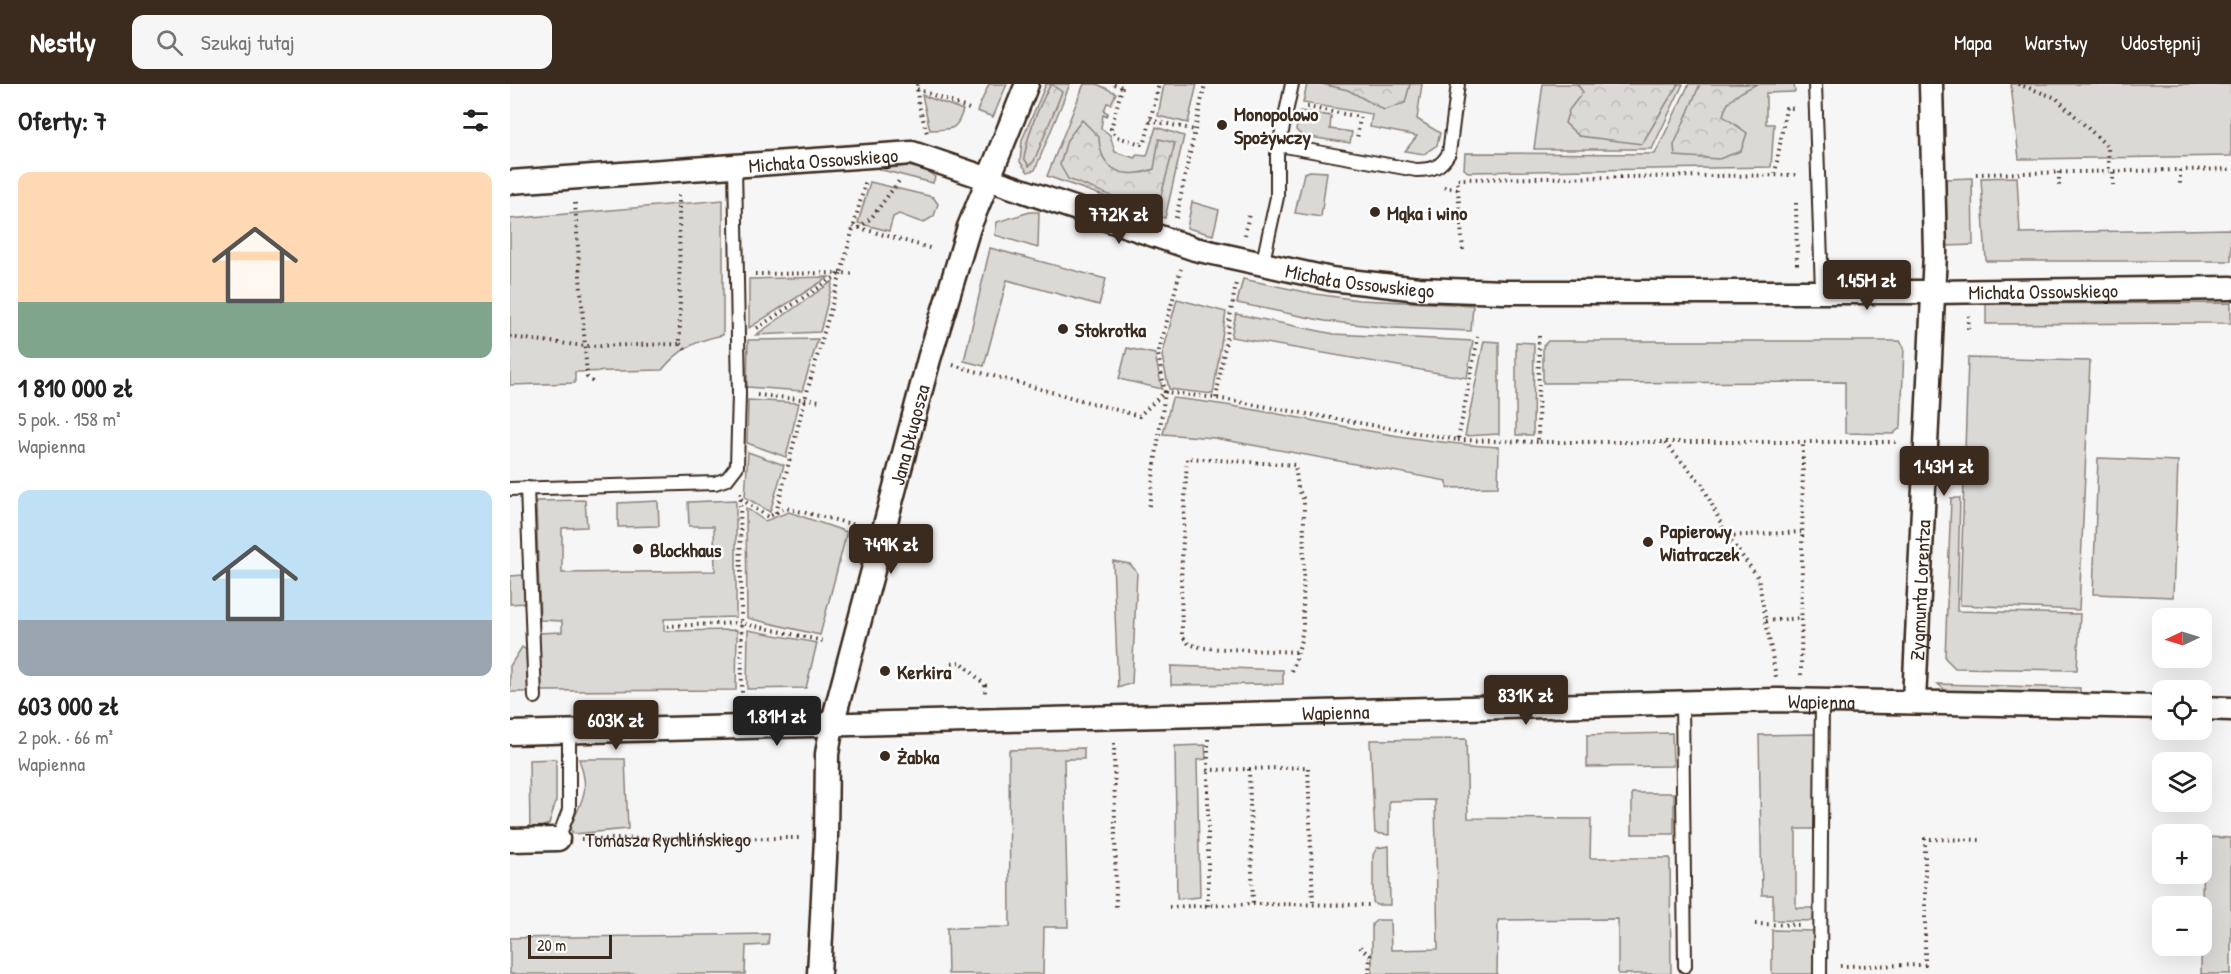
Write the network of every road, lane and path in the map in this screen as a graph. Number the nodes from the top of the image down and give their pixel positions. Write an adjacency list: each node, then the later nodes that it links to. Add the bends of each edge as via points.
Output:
1 (1027, 84): 31 (street, Jana Długosza)
2 (1114, 84): 10 (path)
3 (1159, 84): 15 (path)
4 (1205, 84): 16 (path)
5 (1292, 84): 12 (lane)
6 (1458, 84): 19 (lane, via 1449,153 1437,168 1416,170)
7 (1815, 84): 13 (lane)
8 (1931, 84): 49 (street, Zygmunta Lorentza)
9 (2018, 84): 25 (path, via 2056,98 2072,112 2108,147)
10 (1122, 85): 15 (path, via 1111,123 1113,134 1141,144)
11 (917, 87): 14 (path); 17 (path)
12 (1288, 104): 18 (lane); 19 (path, via 1360,117)
13 (1816, 108): 26 (path, via 1786,108); 48 (lane)
14 (972, 110)
15 (1150, 120): 16 (path)
16 (1195, 130): 40 (path, via 1174,226)
17 (928, 134)
18 (1279, 145): 19 (lane); 43 (lane, via 1277,197)
19 (1354, 159)
20 (735, 165): 21 (street, Michała Ossowskiego); 31 (street, Michała Ossowskiego, via 912,153); 45 (lane)
21 (679, 169): 29 (street, Michała Ossowskiego); 54 (path)
22 (2231, 169): 23 (path)
23 (2180, 170): 25 (path); 34 (path)
24 (2059, 172): 25 (path); 27 (path); 35 (path)
25 (2111, 172): 36 (path)
26 (1775, 174): 28 (path); 42 (path, via 1457,179)
27 (1976, 174)
28 (1796, 176)
29 (573, 177): 33 (street, Michała Ossowskiego); 55 (path)
30 (867, 177): 38 (path)
31 (989, 178): 40 (street, Michała Ossowskiego); 57 (street, Jana Długosza, via 969,227)
32 (899, 181): 39 (path)
33 (510, 182)
34 (2180, 184)
35 (2059, 186)
36 (2113, 186)
37 (1249, 213): 43 (path)
38 (853, 226): 39 (path); 44 (path)
39 (859, 228): 41 (path)
40 (1177, 243): 43 (street, Michała Ossowskiego); 59 (path, via 1183,261 1158,354)
41 (933, 249)
42 (1463, 250)
43 (1251, 263): 48 (street, Michała Ossowskiego, via 1331,279 1419,289); 61 (path)
44 (841, 273): 45 (path); 46 (path); 53 (path); 62 (path)
45 (737, 274): 53 (lane)
46 (856, 274)
47 (2231, 288): 49 (street, Michała Ossowskiego)
48 (1822, 291): 49 (street, Michała Ossowskiego)
49 (1933, 291): 91 (street, Zygmunta Lorentza)
50 (1539, 336): 65 (path)
51 (510, 337): 55 (path)
52 (1478, 337): 64 (path)
53 (738, 340): 60 (lane)
54 (680, 344): 55 (path); 56 (path)
55 (585, 346): 58 (path, via 587,377)
56 (688, 351)
57 (929, 359): 59 (path, via 1139,416); 97 (street, Jana Długosza)
58 (595, 384)
59 (1165, 393): 61 (path); 73 (path)
60 (739, 394): 62 (path); 69 (lane, via 737,466)
61 (1216, 398): 64 (path)
62 (804, 399): 63 (path); 74 (path)
63 (822, 401)
64 (1458, 440): 65 (path)
65 (1538, 442): 66 (path)
66 (1665, 442): 67 (path); 77 (path, via 1702,484)
67 (1803, 442): 68 (path); 76 (path)
68 (1904, 442)
69 (732, 473): 70 (lane, via 715,483); 72 (path, via 740,487)
70 (527, 488): 71 (lane); 88 (lane)
71 (510, 489)
72 (740, 499): 74 (path, via 768,517); 80 (path)
73 (1149, 506)
74 (777, 513): 75 (path, via 786,508)
75 (856, 525)
76 (1802, 532): 77 (path); 78 (path)
77 (1727, 537): 79 (path, via 1758,577)
78 (1801, 618): 79 (path); 86 (path)
79 (1766, 621): 90 (path)
80 (742, 623): 81 (path); 82 (path); 87 (path)
81 (667, 626)
82 (823, 641)
83 (1298, 652): 83 (path, via 1203,648 1189,644 1182,636 1180,580 1187,458 1295,465 1305,517 1303,627); 85 (path)
84 (952, 663): 96 (path, via 961,662 985,685)
85 (1292, 670)
86 (1801, 678)
87 (742, 696)
88 (535, 697)
89 (1822, 699): 90 (street, Wapienna); 91 (street, Wapienna); 115 (lane)
90 (1777, 700): 92 (street, Wapienna)
91 (1914, 701): 93 (street, Wapienna)
92 (1682, 702): 96 (street, Wapienna); 117 (lane)
93 (2152, 707)
94 (2212, 708): 95 (street)
95 (2231, 709)
96 (986, 720): 97 (street, Wapienna)
97 (832, 725): 98 (street, Wapienna); 104 (street, Jana Długosza, via 826,754)
98 (569, 732): 99 (street, Wapienna); 105 (lane, via 569,810)
99 (510, 733)
100 (1208, 739): 103 (path)
101 (1114, 742): 112 (path)
102 (1249, 769): 103 (path); 108 (path, via 1308,767); 109 (path)
103 (1208, 770): 111 (path)
104 (826, 838): 105 (path, Tomasza Rychlińskiego); 119 (street, Jana Długosza)
105 (558, 839): 106 (street, Tomasza Rychlińskiego)
106 (510, 840)
107 (1982, 840): 118 (path, via 1925,839 1925,965)
108 (1312, 903): 109 (path); 110 (path)
109 (1253, 904): 111 (path)
110 (1369, 905)
111 (1208, 906): 113 (path)
112 (1116, 907)
113 (1169, 907)
114 (1755, 924): 115 (path)
115 (1821, 925): 121 (lane)
116 (1360, 946): 120 (path, via 1370,956)
117 (1685, 966)
118 (1833, 966)
119 (819, 974)
120 (1369, 974)
121 (1820, 974)

